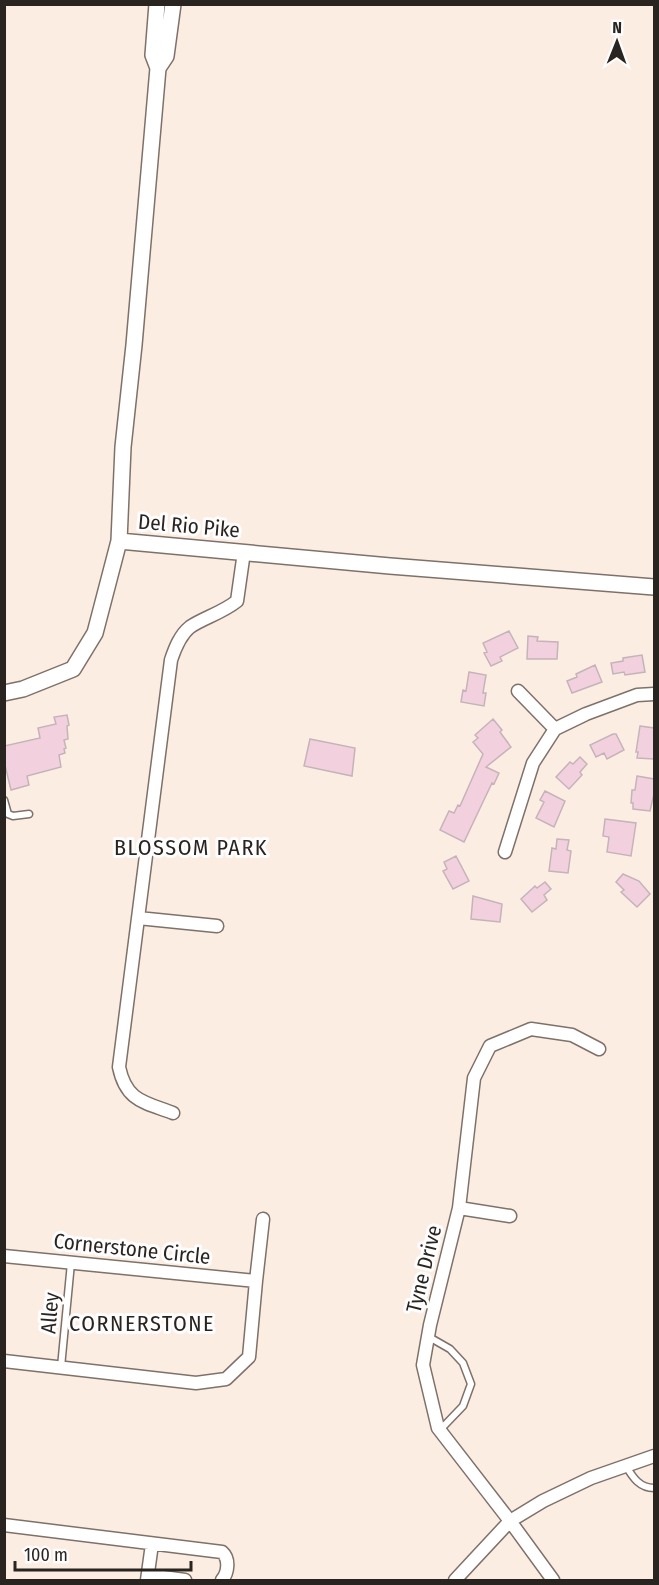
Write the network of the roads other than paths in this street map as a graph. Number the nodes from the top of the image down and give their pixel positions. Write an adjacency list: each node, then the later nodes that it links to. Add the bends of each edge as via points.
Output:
1 (157, 4): 3 (street, Del Rio Pike, via 153,55)
2 (173, 4): 3 (street, Del Rio Pike, via 166,56)
3 (158, 68): 4 (street, Del Rio Pike, via 123,447)
4 (119, 540): 5 (street, Del Rio Pike); 8 (street, via 95,633 73,669)
5 (244, 552): 6 (street, Del Rio Pike); 15 (street, via 237,602 190,627 171,660)
6 (654, 587)
7 (518, 691): 10 (street)
8 (4, 693)
9 (654, 694): 10 (street, via 637,694)
10 (555, 729): 14 (street, via 533,763)
11 (4, 800): 13 (lane)
12 (29, 814): 13 (lane)
13 (6, 817)
14 (505, 852)
15 (138, 918): 16 (street); 18 (street, via 119,1067 122,1083 136,1099)
16 (217, 926)
17 (599, 1049): 19 (street, Tyne Drive, via 572,1035 531,1029 490,1046 474,1078)
18 (172, 1113)
19 (459, 1208): 20 (street); 25 (street, Tyne Drive)
20 (510, 1216)
21 (262, 1219): 24 (street)
22 (4, 1256): 23 (street, Cornerstone Circle)
23 (71, 1262): 24 (street, Cornerstone Circle); 27 (lane, Alley)
24 (256, 1281): 27 (street, via 249,1357 226,1379 196,1383)
25 (428, 1337): 28 (street, Tyne Drive, via 423,1365); 28 (lane, via 450,1349 463,1363 471,1384 463,1406)
26 (4, 1361): 27 (street)
27 (61, 1367)
28 (440, 1430): 32 (street, Tyne Drive)
29 (654, 1456): 30 (street)
30 (626, 1466): 31 (lane, via 635,1481); 32 (street, via 591,1478)
31 (654, 1488)
32 (510, 1521): 38 (street); 39 (street, Tyne Drive)
33 (4, 1525): 34 (street)
34 (152, 1544): 35 (street); 37 (street, via 222,1552 227,1569)
35 (147, 1578): 36 (street)
36 (185, 1581)
37 (222, 1581)
38 (455, 1581)
39 (553, 1581)

